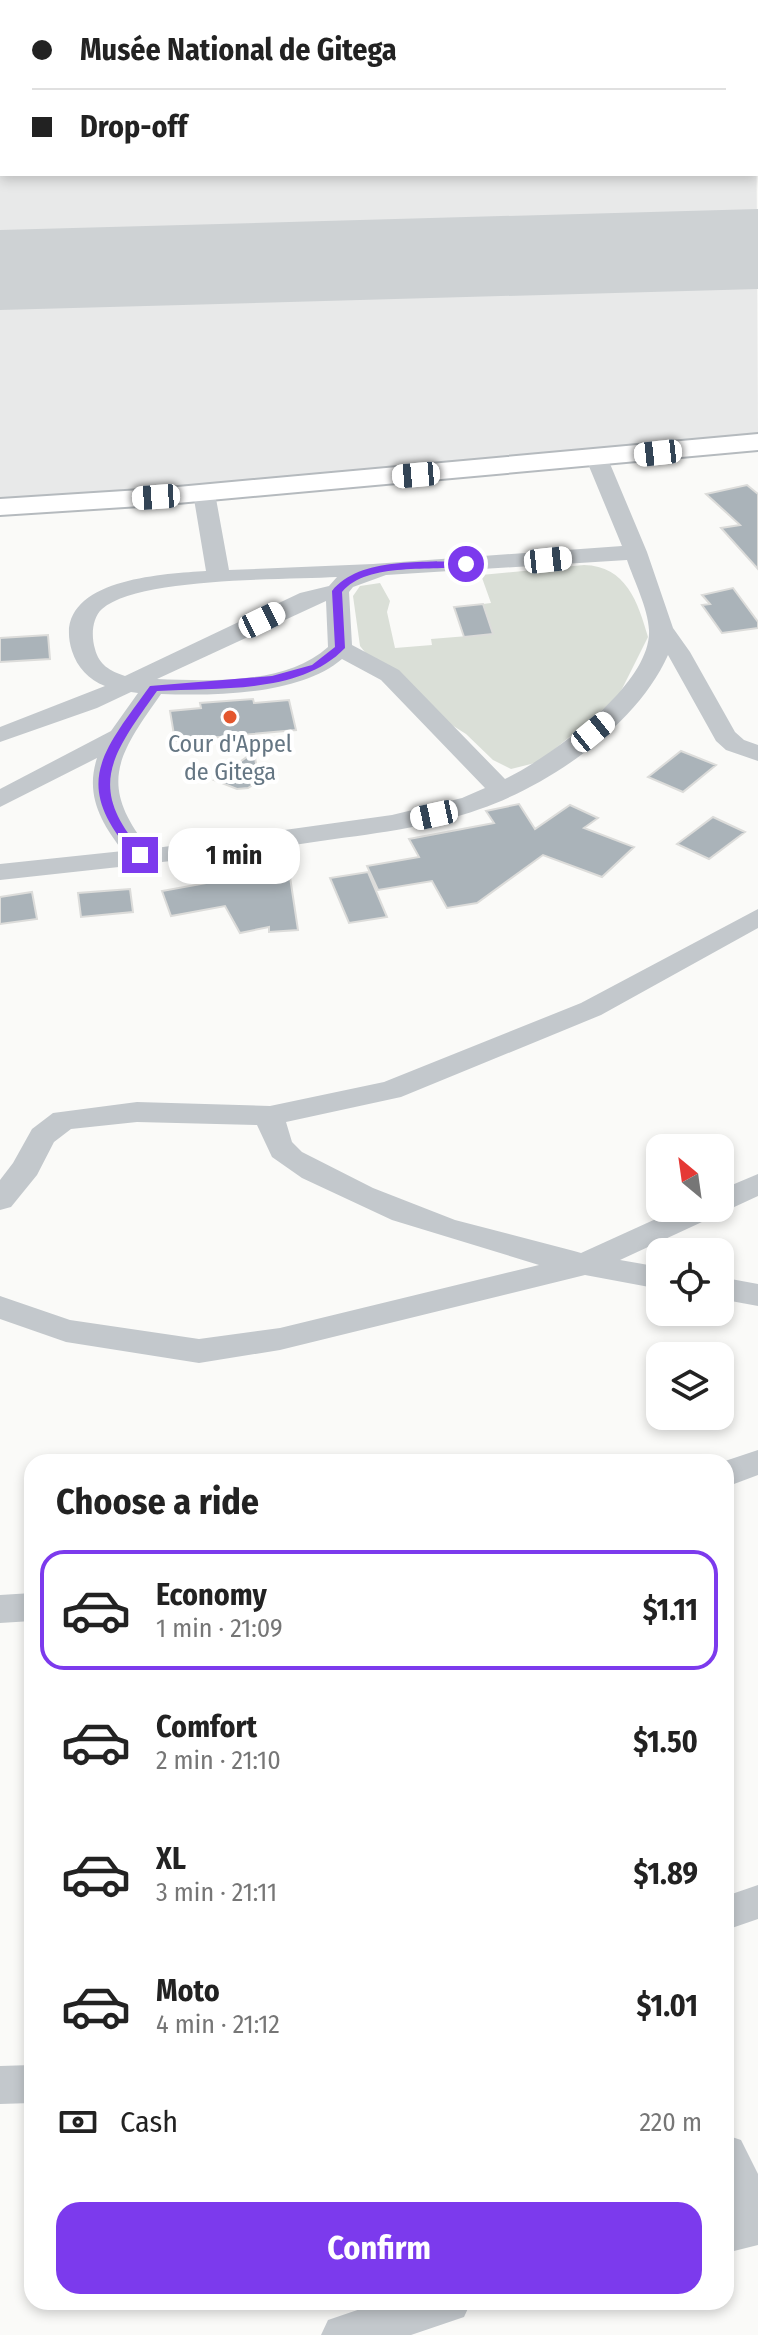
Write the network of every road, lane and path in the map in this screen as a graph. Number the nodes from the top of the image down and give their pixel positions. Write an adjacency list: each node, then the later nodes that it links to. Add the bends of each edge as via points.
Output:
1 (758, 442): 2 (main road)
2 (597, 459): 3 (main road); 5 (street)
3 (204, 493): 4 (main road); 7 (street)
4 (0, 507)
5 (636, 552): 6 (street); 9 (street)
6 (383, 568): 7 (street); 8 (street, via 345,582)
7 (219, 577): 11 (street, via 134,586 96,601 79,624 82,652)
8 (337, 591): 10 (street); 12 (street, via 308,598)
9 (661, 629): 18 (street, via 725,736); 19 (street, via 654,659 611,717 540,772)
10 (340, 648): 13 (street, via 296,675); 19 (street, via 390,675)
11 (92, 668): 12 (street); 14 (street, via 96,683)
12 (128, 686): 13 (street); 14 (street)
13 (153, 688): 17 (street)
14 (88, 703): 15 (street); 16 (street)
15 (0, 718)
16 (0, 735)
17 (120, 736): 20 (street); 21 (street, via 105,770 103,790 117,829)
18 (758, 753)
19 (503, 791): 21 (street, via 392,823)
20 (0, 799)
21 (140, 855): 22 (street)
22 (0, 872)
23 (758, 917): 24 (street, via 591,1009 391,1090)
24 (270, 1116): 27 (street, via 137,1112 63,1120 42,1136 26,1168); 29 (street, via 276,1138 294,1161 363,1198)
25 (758, 1184): 26 (street)
26 (734, 1195)
27 (0, 1200)
28 (676, 1222): 29 (street)
29 (582, 1265): 30 (street); 33 (street, via 280,1339 199,1351 66,1331)
30 (646, 1276)
31 (734, 1291): 32 (street)
32 (758, 1295)
33 (0, 1307)
34 (758, 1462): 35 (street)
35 (734, 1471)
36 (24, 1608): 37 (street)
37 (0, 1609)
38 (758, 1902): 39 (street)
39 (734, 1910)
40 (24, 2084): 41 (street)
41 (0, 2085)
42 (734, 2170): 43 (street)
43 (758, 2217)
44 (758, 2225): 45 (street)
45 (734, 2231)
46 (423, 2310): 47 (street)
47 (343, 2335)

